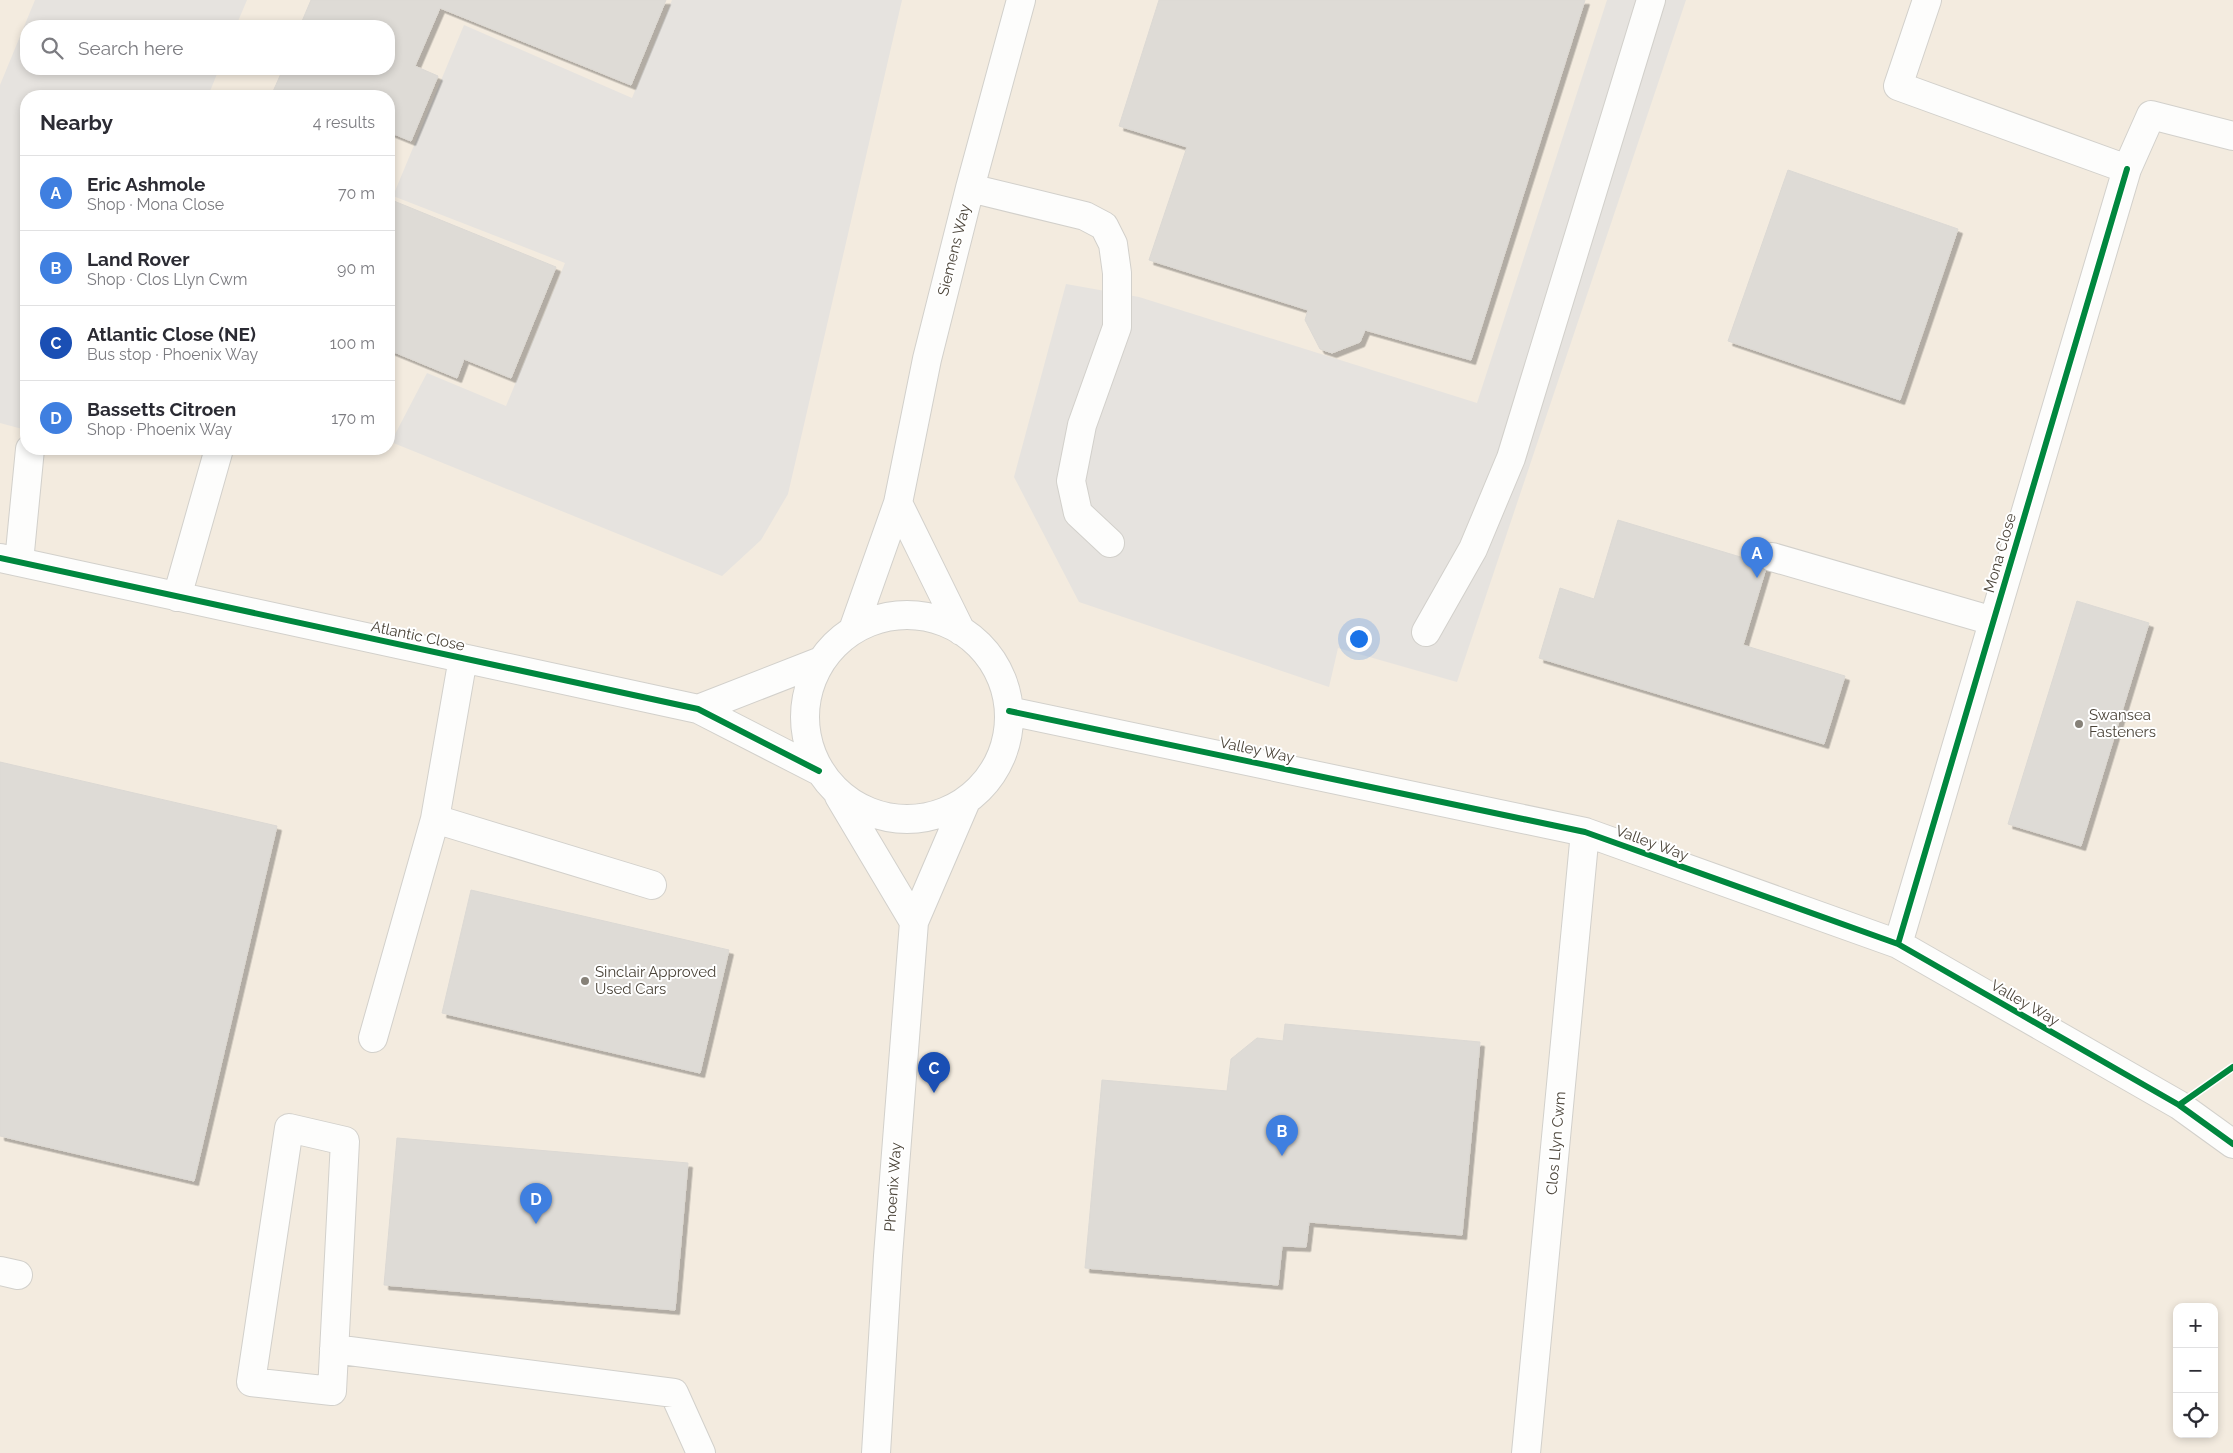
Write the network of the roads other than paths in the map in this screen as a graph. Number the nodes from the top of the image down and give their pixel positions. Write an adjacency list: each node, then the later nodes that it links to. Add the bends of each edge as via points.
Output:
1 (1021, 0): 6 (street, Siemens Way)
2 (1651, 0): 17 (street, via 1511,458 1473,549)
3 (1927, 0): 5 (street, via 1898,86)
4 (2233, 136): 5 (street, Mona Close, via 2151,115)
5 (2127, 169): 14 (street, Mona Close)
6 (970, 188): 9 (street, Siemens Way, via 927,359); 10 (street, via 1085,216 1104,226 1113,244 1117,273 1117,327 1082,425 1071,481 1078,513)
7 (29, 455): 12 (street)
8 (217, 455): 13 (street)
9 (898, 503): 15 (street, Siemens Way); 16 (street)
10 (1110, 543)
11 (1772, 557): 14 (street)
12 (10, 560): 13 (street, Atlantic Close)
13 (177, 596): 18 (street, Atlantic Close)
14 (1994, 621): 29 (street, Mona Close)
15 (854, 630): 16 (street, via 874,620 904,615 941,620); 19 (street, via 835,644)
16 (961, 630): 21 (street, via 980,645 995,664 1005,687)
17 (1426, 632)
18 (463, 658): 20 (street, Atlantic Close); 25 (street)
19 (821, 661): 20 (street); 22 (street, via 809,687 804,716 808,745)
20 (698, 709): 22 (street, Atlantic Close)
21 (1009, 711): 24 (street, via 1008,737 999,762 985,784); 26 (street, Valley Way)
22 (819, 771): 23 (street)
23 (837, 793): 24 (street, via 860,809 886,818 914,820 941,814); 28 (street)
24 (966, 801): 28 (street, Phoenix Way)
25 (435, 819): 27 (street); 30 (street)
26 (1585, 832): 29 (street, Valley Way); 35 (street, Clos Llyn Cwm)
27 (652, 885)
28 (914, 922): 34 (street, Phoenix Way)
29 (1898, 944): 31 (street, Valley Way, via 2178,1105)
30 (374, 1038)
31 (2233, 1144)
32 (334, 1349): 32 (street, via 332,1391 251,1382 289,1128 344,1141); 33 (street, via 674,1393)
33 (701, 1453)
34 (876, 1453)
35 (1526, 1453)

